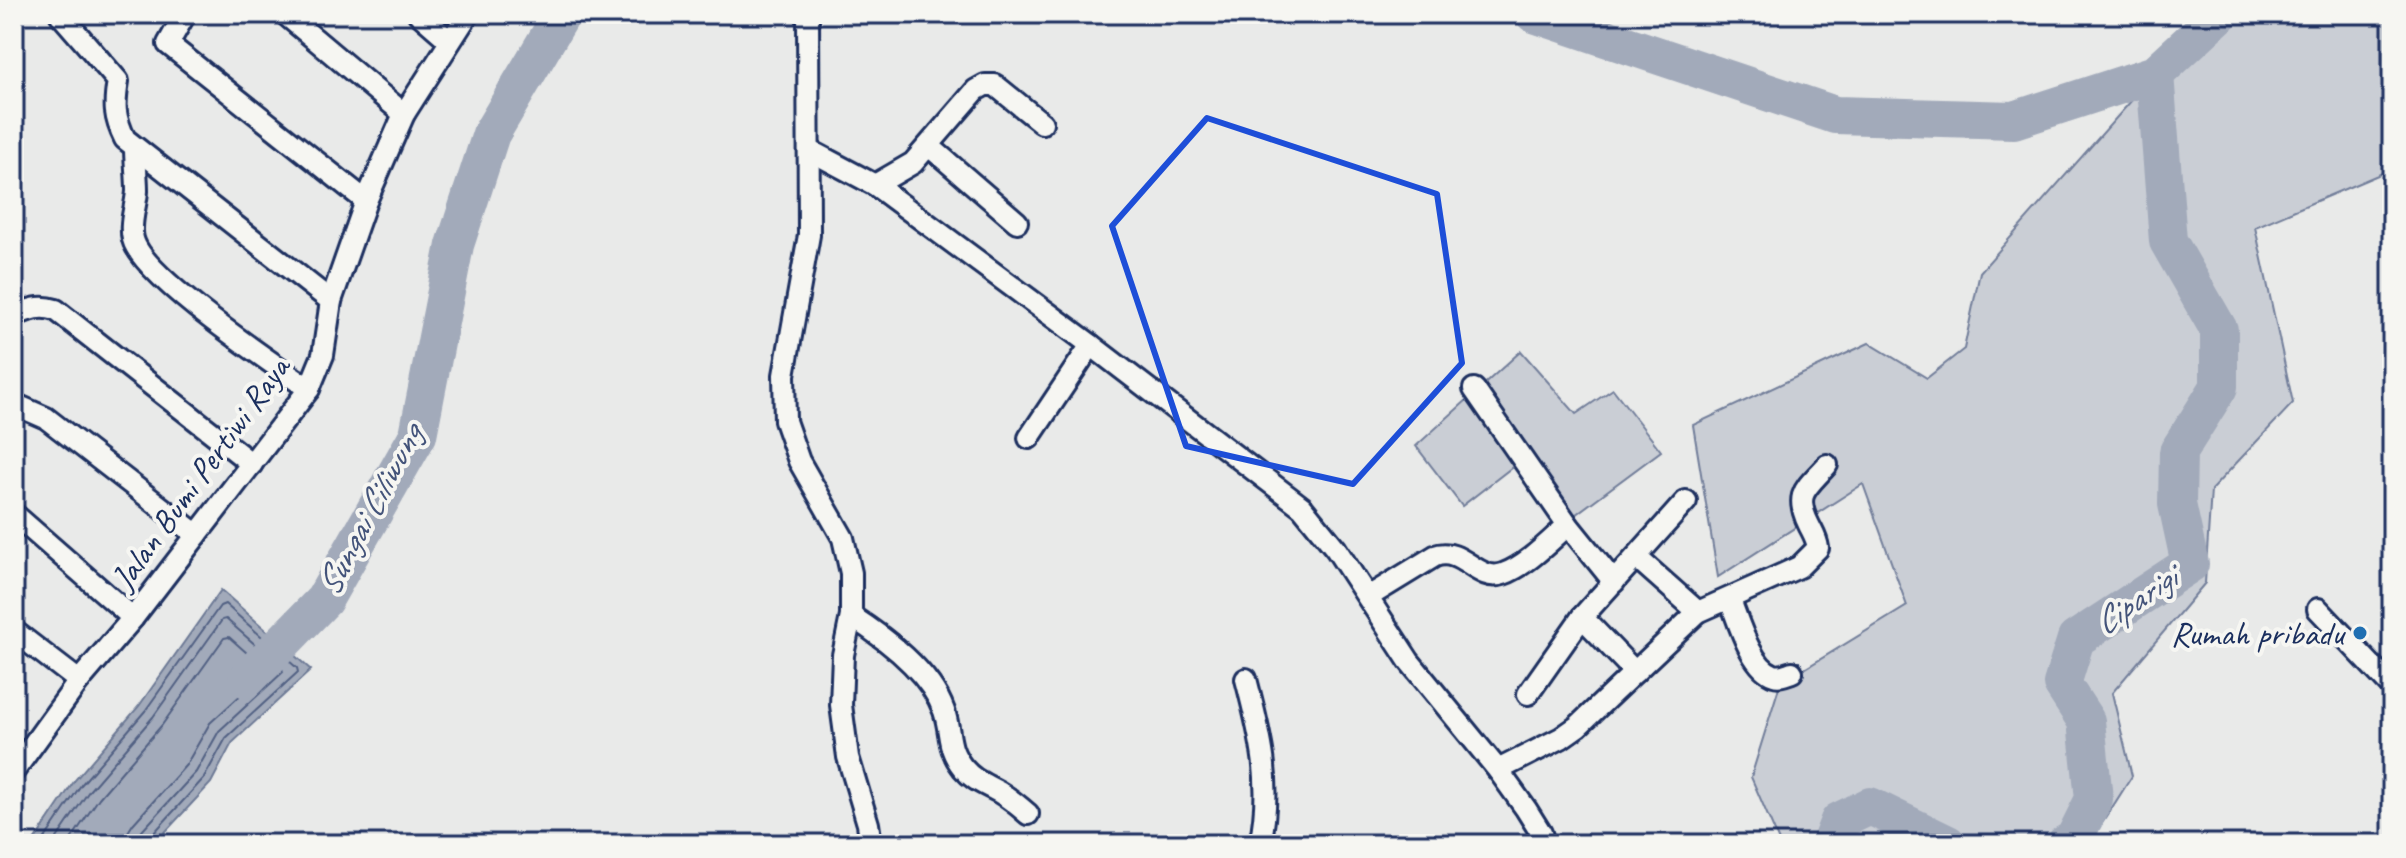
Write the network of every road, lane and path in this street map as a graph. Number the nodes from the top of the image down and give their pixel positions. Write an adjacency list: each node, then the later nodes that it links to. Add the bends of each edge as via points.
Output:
1 (60, 14): 11 (street, via 118,81 116,121)
2 (185, 14): 14 (street, via 168,44)
3 (285, 14): 8 (street)
4 (419, 14): 7 (street)
5 (468, 14): 7 (street, Jalan Bumi Pertiwi Raya)
6 (808, 14): 12 (street)
7 (450, 41): 8 (street, Jalan Bumi Pertiwi Raya)
8 (404, 114): 14 (street, Jalan Bumi Pertiwi Raya)
9 (1042, 123): 10 (street, via 995,85 985,85)
10 (929, 146): 13 (street, via 913,163); 15 (street)
11 (135, 148): 16 (street); 19 (street, via 133,241 151,268)
12 (809, 150): 13 (street); 35 (street, via 809,235 784,375 785,421 799,461 843,538 851,573)
13 (875, 185): 18 (street)
14 (366, 201): 16 (street, Jalan Bumi Pertiwi Raya)
15 (1017, 222)
16 (331, 301): 19 (street, Jalan Bumi Pertiwi Raya, via 323,355)
17 (14, 316): 23 (street, via 45,307 56,310)
18 (1091, 345): 22 (street); 31 (street, via 1302,507)
19 (309, 389): 23 (street, Jalan Bumi Pertiwi Raya)
20 (1474, 389): 27 (street)
21 (14, 408): 28 (street, via 46,418)
22 (1029, 438)
23 (252, 464): 28 (street, Jalan Bumi Pertiwi Raya)
24 (1827, 465): 32 (street, via 1800,501 1818,548 1799,567)
25 (1686, 501): 29 (street)
26 (14, 514): 37 (street)
27 (1568, 525): 30 (street); 31 (street, via 1502,575 1487,575 1444,553)
28 (197, 535): 37 (street, Jalan Bumi Pertiwi Raya)
29 (1636, 557): 30 (street); 34 (street)
30 (1614, 582): 36 (street)
31 (1368, 597): 46 (street, via 1409,661)
32 (1730, 600): 34 (street); 40 (street, via 1759,662 1778,676)
33 (2318, 609): 43 (street)
34 (1698, 612): 39 (street)
35 (851, 616): 47 (street, via 888,640 930,684 944,710 952,753 965,770); 48 (street, via 841,705 848,757)
36 (1582, 617): 39 (street); 44 (street)
37 (133, 618): 42 (street, Jalan Bumi Pertiwi Raya)
38 (14, 631): 42 (street)
39 (1635, 672): 46 (street, via 1578,726)
40 (1792, 672)
41 (1246, 679): 49 (street, via 1261,734 1267,803)
42 (79, 681): 45 (street, Jalan Bumi Pertiwi Raya)
43 (2392, 687)
44 (1528, 694)
45 (18, 759)
46 (1498, 770): 50 (street)
47 (1028, 814)
48 (871, 844)
49 (1260, 844)
50 (1544, 844)

